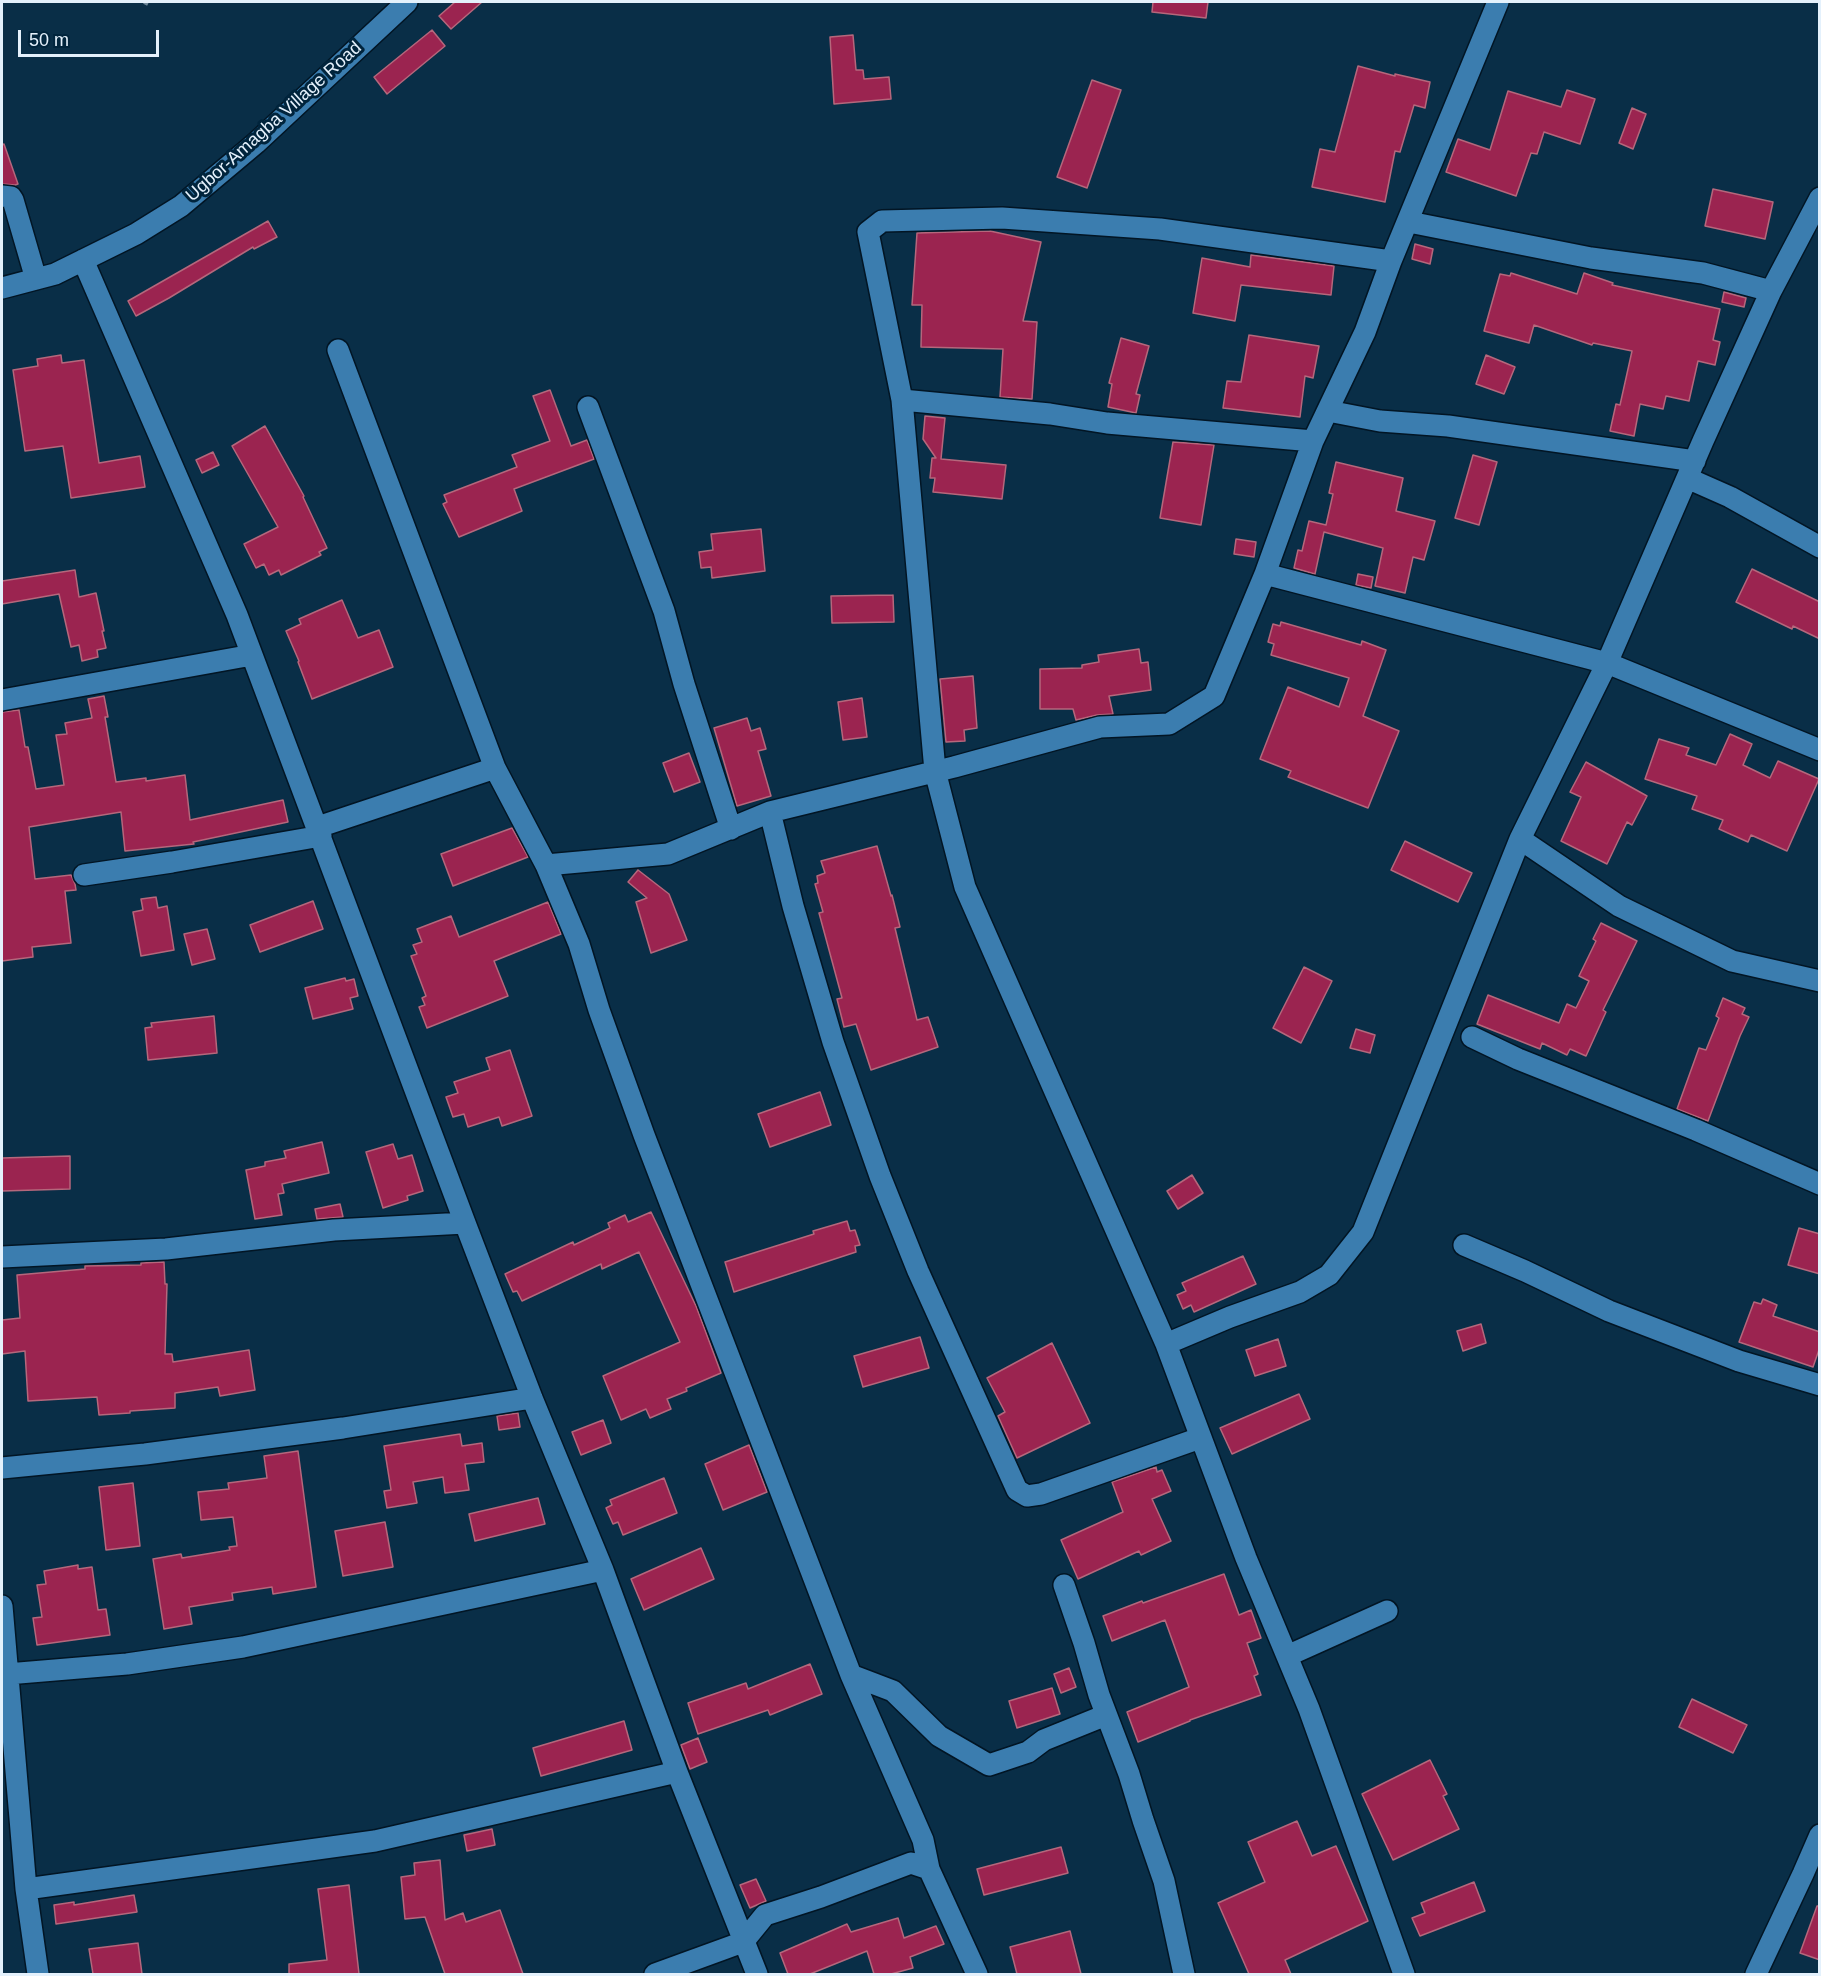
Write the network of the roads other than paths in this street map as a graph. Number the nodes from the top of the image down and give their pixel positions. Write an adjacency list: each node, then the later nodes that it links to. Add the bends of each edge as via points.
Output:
1 (407, 2): 6 (street, Ugbor-Amagba Village Road, via 256,143 181,206)
2 (1498, 2): 5 (street)
3 (2, 196): 8 (street, via 13,200)
4 (1820, 198): 10 (street)
5 (1409, 222): 7 (street); 10 (street, via 1591,258 1703,273)
6 (83, 260): 8 (street, Ugbor-Amagba Village Road); 19 (street)
7 (1391, 261): 12 (street, via 1160,229 1002,218 882,221 868,232); 14 (street, via 1365,332)
8 (36, 279): 9 (street, Ugbor-Amagba Village Road)
9 (2, 288)
10 (1772, 291): 16 (street)
11 (338, 351): 23 (street)
12 (902, 400): 15 (street); 24 (street)
13 (588, 407): 26 (street, via 664,611)
14 (1328, 411): 15 (street); 16 (street, via 1380,421 1448,426)
15 (1313, 441): 18 (street)
16 (1691, 469): 17 (street, via 1730,497); 20 (street)
17 (1820, 547)
18 (1265, 574): 20 (street); 24 (street, via 1214,696 1169,724 1100,727)
19 (252, 655): 21 (street); 27 (street)
20 (1607, 663): 22 (street); 28 (street)
21 (2, 700)
22 (1820, 750)
23 (495, 768): 27 (street); 29 (street)
24 (935, 771): 25 (street); 37 (street, via 965,887)
25 (770, 812): 26 (street); 40 (street, via 830,1030 880,1176 918,1271 1017,1490 1027,1496 1041,1494)
26 (731, 829): 29 (street, via 668,854)
27 (319, 832): 30 (street, via 172,862); 34 (street)
28 (1520, 838): 31 (street, via 1619,906 1731,961); 37 (street, via 1363,1233 1329,1275 1300,1292)
29 (546, 865): 48 (street, via 579,944 644,1135)
30 (84, 875)
31 (1820, 981)
32 (1472, 1037): 33 (street)
33 (1820, 1184)
34 (465, 1223): 36 (street, via 334,1230 166,1249); 39 (street)
35 (1464, 1245): 38 (street, via 1609,1311 1739,1361)
36 (2, 1257)
37 (1166, 1344): 40 (street)
38 (1820, 1385)
39 (532, 1398): 41 (street, via 343,1428); 42 (street)
40 (1200, 1438): 46 (street)
41 (2, 1468)
42 (603, 1570): 47 (street, via 243,1647 127,1664); 50 (street)
43 (1064, 1586): 49 (street)
44 (2, 1606): 47 (street)
45 (1387, 1611): 46 (street)
46 (1287, 1656): 60 (street)
47 (7, 1674): 53 (street)
48 (852, 1675): 49 (street, via 893,1691 939,1736 989,1765 1028,1752 1044,1740); 52 (street, via 923,1840)
49 (1106, 1715): 59 (street, via 1164,1881)
50 (677, 1772): 53 (street, via 375,1841); 54 (street)
51 (1820, 1834): 61 (street)
52 (929, 1869): 54 (street, via 911,1863 765,1916); 58 (street)
53 (26, 1889): 55 (street)
54 (743, 1942): 56 (street); 57 (street)
55 (39, 1974)
56 (656, 1974)
57 (757, 1974)
58 (977, 1974)
59 (1184, 1974)
60 (1404, 1974)
61 (1756, 1974)

